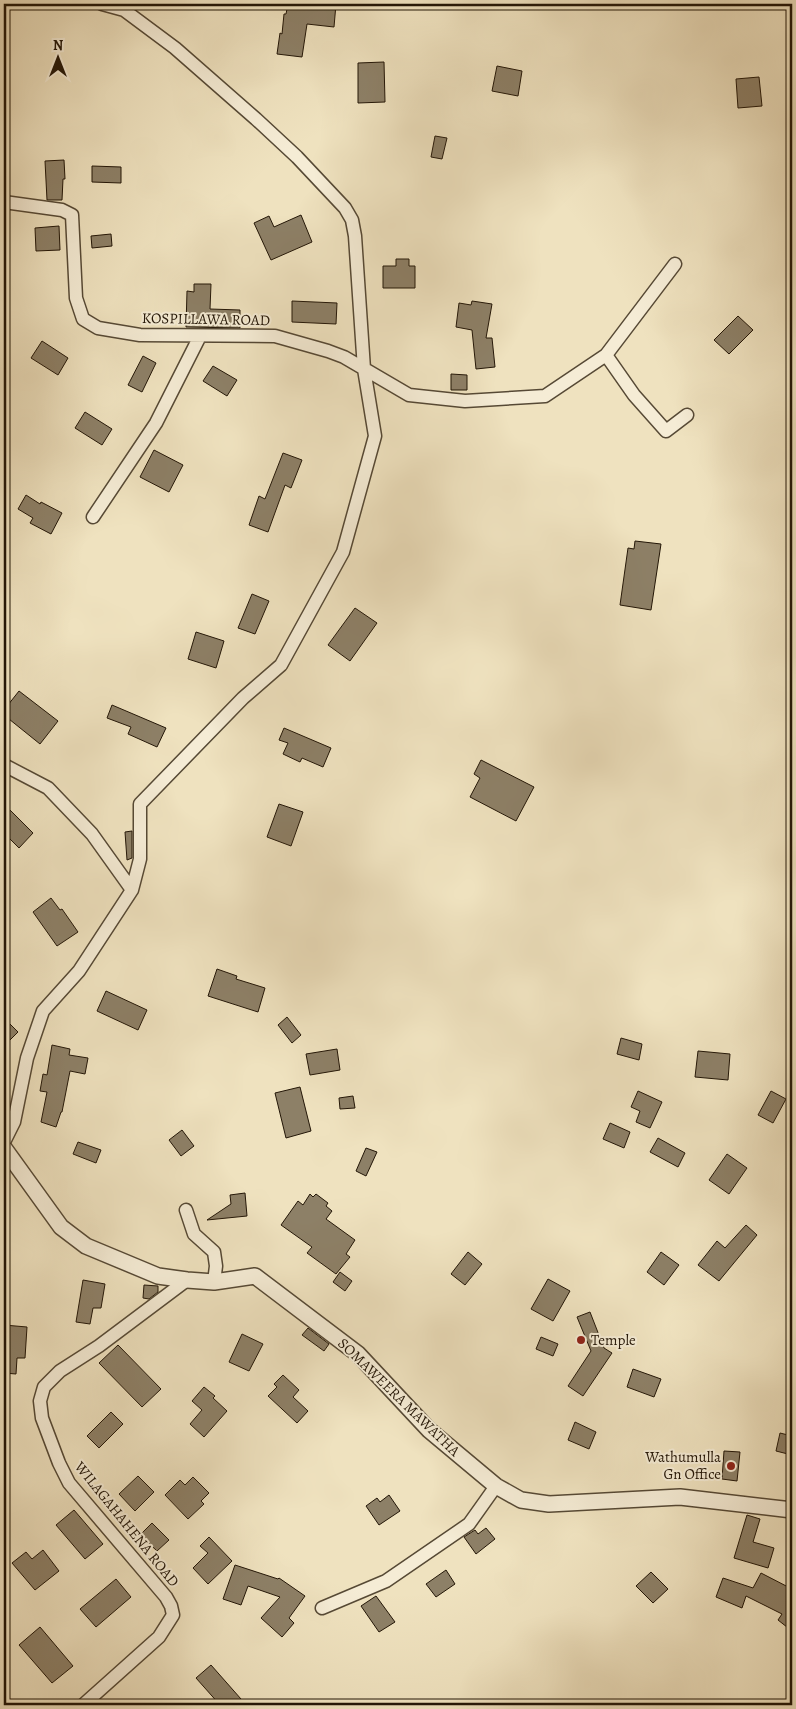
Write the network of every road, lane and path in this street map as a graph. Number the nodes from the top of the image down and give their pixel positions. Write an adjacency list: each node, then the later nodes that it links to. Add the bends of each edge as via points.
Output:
1 (102, 4): 6 (street, via 124,10 209,76 297,157 345,208 352,220 355,236)
2 (4, 202): 4 (street, KOSPILLAWA ROAD, via 62,210 72,215 76,298 83,319 98,328 132,334)
3 (675, 264): 5 (street, KOSPILLAWA ROAD)
4 (200, 336): 6 (street, KOSPILLAWA ROAD, via 275,336 328,351); 8 (street, via 156,423)
5 (606, 355): 6 (street, KOSPILLAWA ROAD, via 545,396 465,401 409,395); 7 (street, via 634,395 666,431)
6 (364, 369): 10 (street, via 376,436 343,552 281,665 243,698 140,804 140,859)
7 (687, 415)
8 (93, 517)
9 (4, 766): 10 (street, via 48,788 92,834)
10 (132, 890): 11 (street, via 79,971 43,1011 27,1058 14,1122)
11 (4, 1142)
12 (4, 1148): 14 (street, SOMAWEERA MAWATHA, via 61,1227 86,1246 158,1276)
13 (186, 1210): 15 (street, via 194,1234 214,1252)
14 (187, 1280): 15 (street, SOMAWEERA MAWATHA); 19 (street, WILAGAHAHENA ROAD, via 60,1371 44,1387 40,1401 42,1418 70,1482 166,1597 173,1616 159,1636)
15 (214, 1282): 16 (street, SOMAWEERA MAWATHA, via 255,1276 263,1281 358,1354 429,1430)
16 (496, 1486): 17 (street, SOMAWEERA MAWATHA, via 521,1500 549,1504 680,1498); 18 (street, via 469,1524 386,1581)
17 (792, 1510)
18 (322, 1608)
19 (83, 1705)

